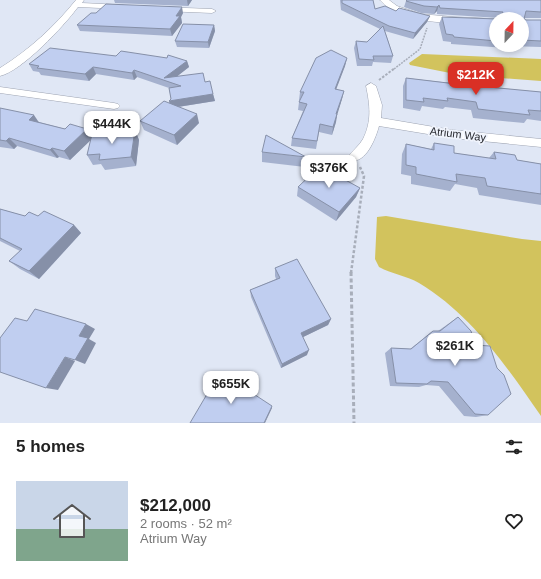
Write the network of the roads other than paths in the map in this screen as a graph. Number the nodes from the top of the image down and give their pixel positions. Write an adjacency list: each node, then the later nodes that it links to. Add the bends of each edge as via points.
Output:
1 (384, 0): 6 (street, via 400,10 431,18)
2 (78, 2): 3 (street); 7 (street, via 64,22 46,39)
3 (129, 7)
4 (152, 8): 5 (street)
5 (212, 11)
6 (489, 21)
7 (0, 73)
8 (371, 86): 11 (street, via 376,105)
9 (0, 90): 10 (street)
10 (114, 106)
11 (375, 121): 12 (street, Atrium Way, via 452,134); 13 (street, via 368,142)
12 (541, 144)
13 (355, 157)

